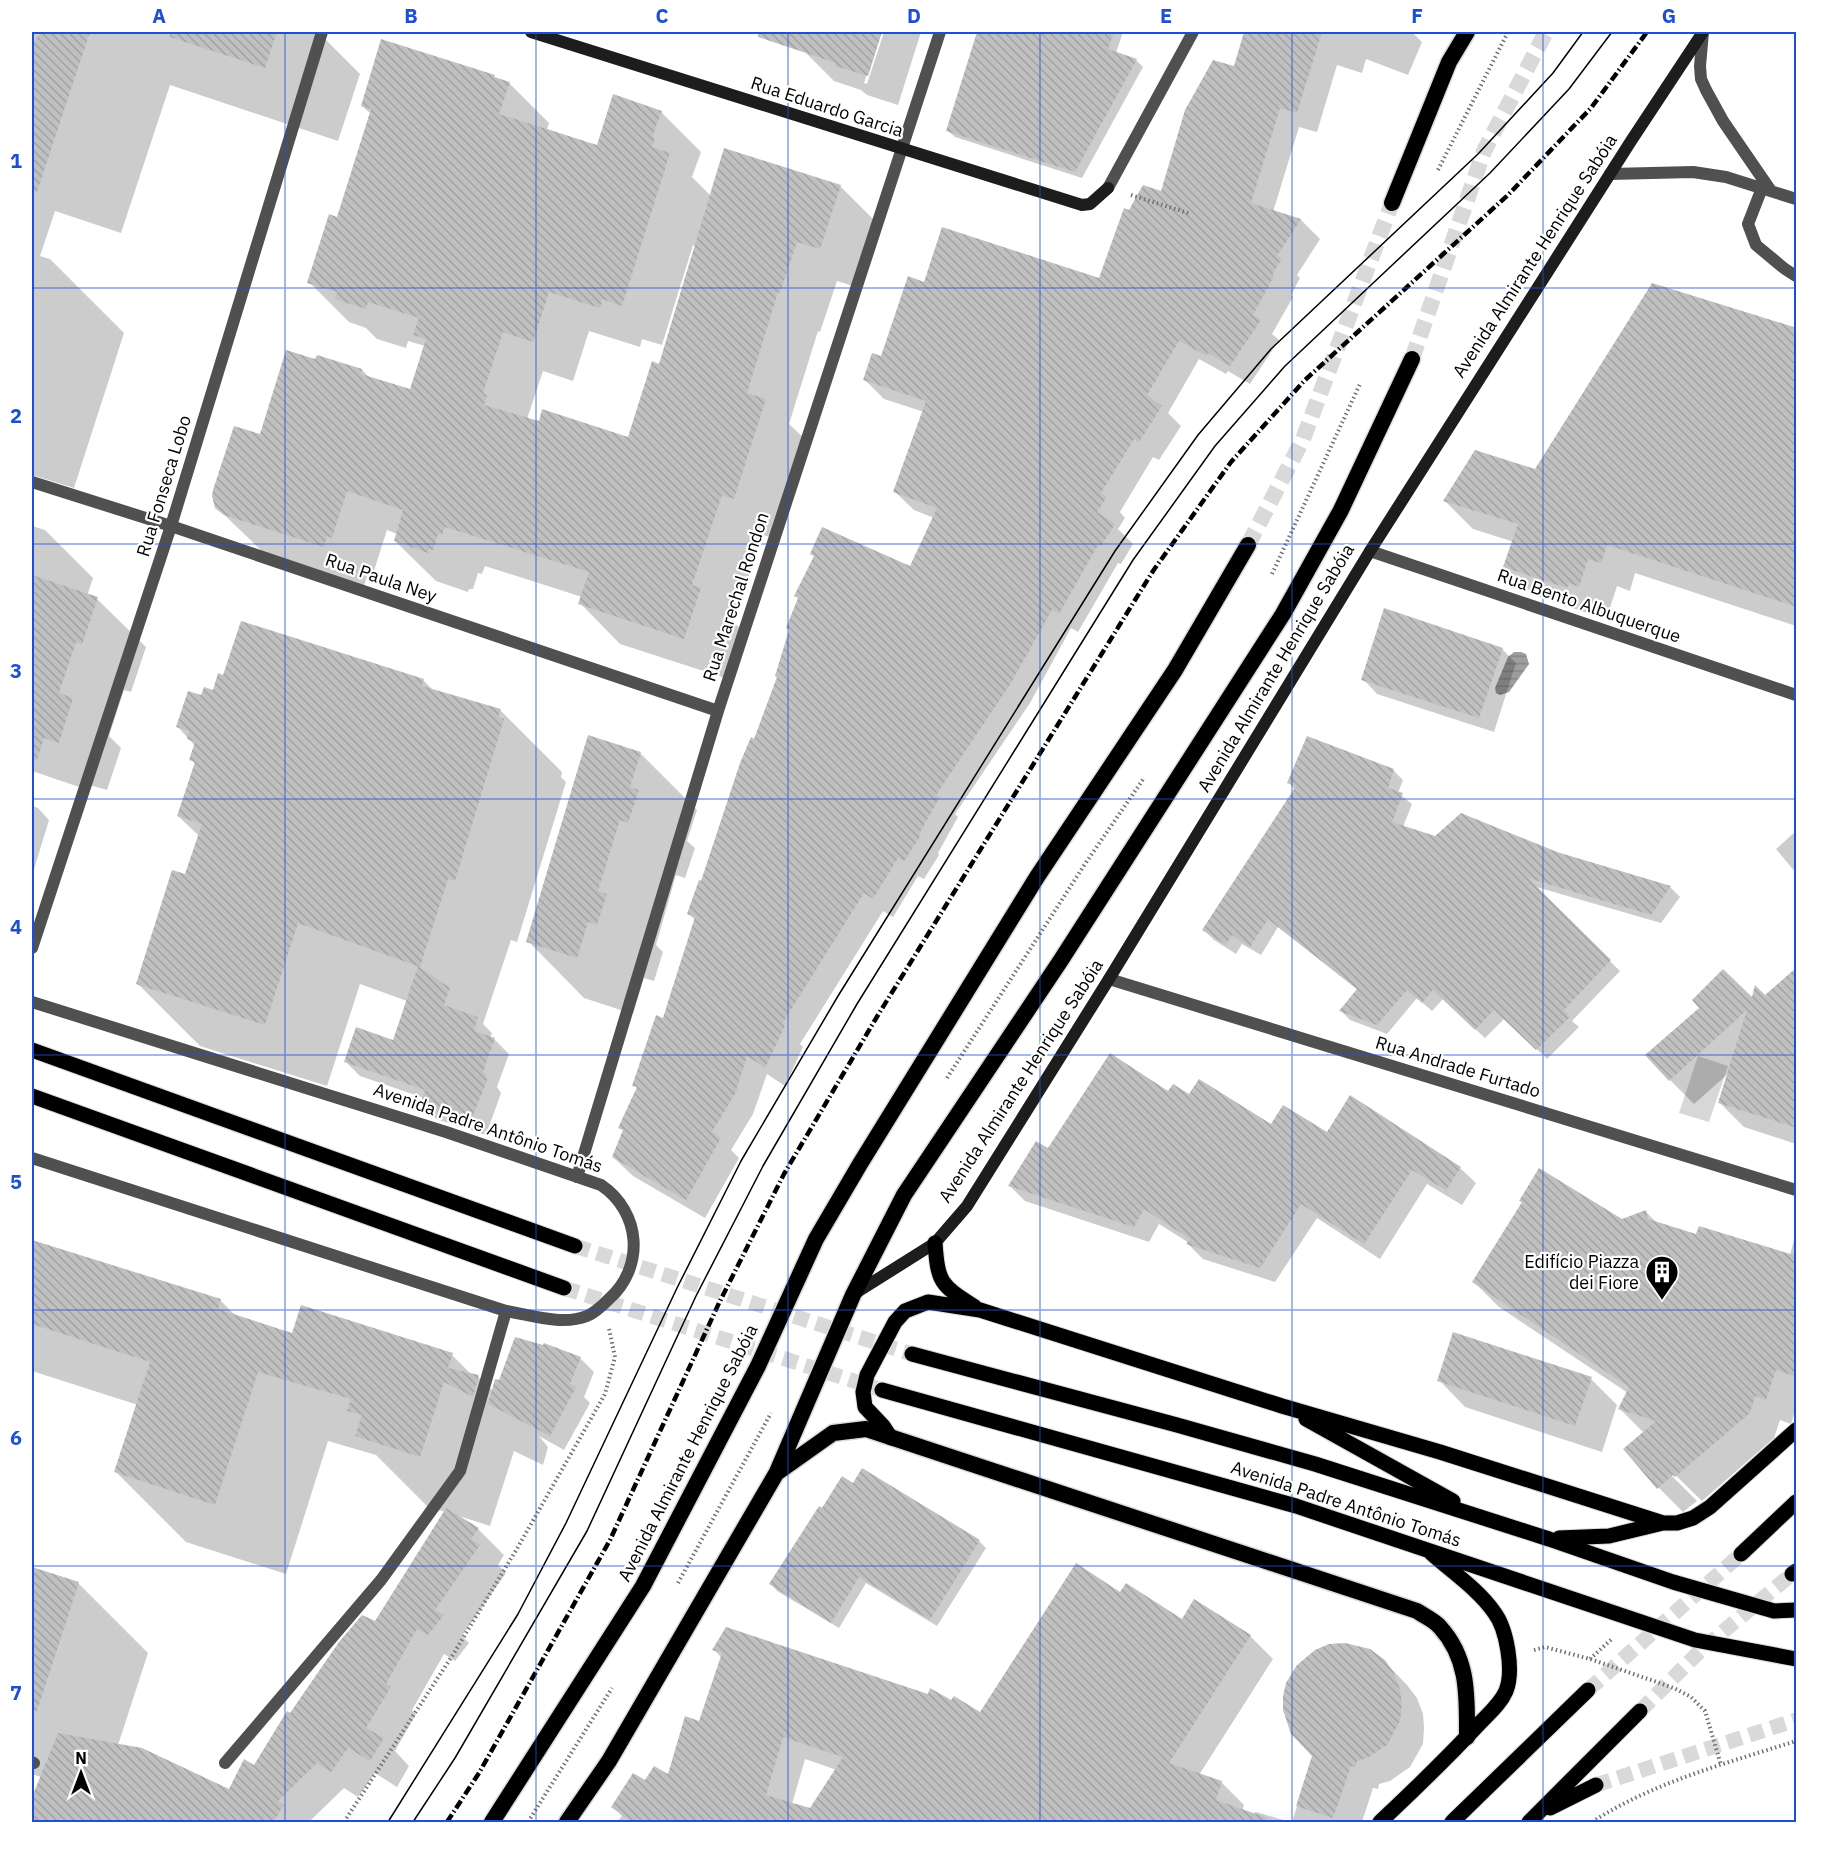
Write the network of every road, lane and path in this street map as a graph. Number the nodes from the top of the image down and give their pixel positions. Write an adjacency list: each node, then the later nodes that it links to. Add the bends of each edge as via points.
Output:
1 (322, 32): 19 (street, Rua Fonseca Lobo)
2 (531, 32): 8 (main road, Rua Eduardo Garcia)
3 (940, 32): 8 (street, Rua Marechal Rondon)
4 (1194, 32): 11 (street)
5 (1467, 32): 14 (highway, via 1449,62)
6 (1508, 32): 9 (path)
7 (1703, 32): 10 (main road, Avenida Almirante Henrique Sabóia); 12 (street, via 1701,79)
8 (900, 148): 11 (main road, Rua Eduardo Garcia, via 1082,206); 23 (street, Rua Marechal Rondon)
9 (1438, 170)
10 (1610, 174): 12 (street, via 1693,172); 21 (main road, Avenida Almirante Henrique Sabóia)
11 (1108, 188): 15 (path)
12 (1766, 189): 13 (street); 16 (street, via 1748,225 1756,245)
13 (1797, 200)
14 (1392, 203)
15 (1191, 214)
16 (1797, 276)
17 (1412, 359): 35 (highway, Avenida Almirante Henrique Sabóia, via 1341,510 1283,614 1061,960 904,1195)
18 (32, 482): 19 (street, Rua Paula Ney)
19 (171, 526): 23 (street, Rua Paula Ney); 24 (street, Rua Fonseca Lobo)
20 (1248, 545): 63 (highway, Avenida Almirante Henrique Sabóia, via 1175,670 1036,877 876,1137 816,1239 758,1366 643,1586)
21 (1370, 551): 22 (street, Rua Bento Albuquerque); 25 (main road, Avenida Almirante Henrique Sabóia)
22 (1797, 695)
23 (718, 711): 30 (street, Rua Marechal Rondon)
24 (32, 948)
25 (1109, 978): 31 (street, Rua Andrade Furtado); 32 (main road, Avenida Almirante Henrique Sabóia, via 967,1206)
26 (32, 1002): 30 (street, Avenida Padre Antônio Tomás)
27 (32, 1050): 33 (main road)
28 (32, 1096): 34 (main road)
29 (32, 1158): 38 (street, Avenida Padre Antônio Tomás)
30 (577, 1177): 36 (street, Avenida Padre Antônio Tomás, via 612,1192 632,1225 629,1274 618,1292)
31 (1797, 1190)
32 (935, 1243): 35 (main road, Avenida Almirante Henrique Sabóia); 37 (main road, via 937,1271 944,1285)
33 (574, 1246)
34 (564, 1288)
35 (853, 1294): 44 (highway, Avenida Almirante Henrique Sabóia)
36 (604, 1304): 38 (street, Avenida Padre Antônio Tomás, via 588,1316 563,1321); 62 (path, via 615,1357 605,1394 454,1653)
37 (980, 1310): 41 (main road); 43 (main road, via 928,1302 905,1311 896,1322 867,1375 863,1392 865,1407)
38 (506, 1311): 58 (street, via 460,1471 381,1580)
39 (912, 1354): 46 (main road, Avenida Padre Antônio Tomás, via 1315,1464)
40 (882, 1389): 49 (main road, Avenida Padre Antônio Tomás, via 1285,1502)
41 (1282, 1406): 46 (main road); 47 (main road)
42 (1797, 1430): 47 (main road, via 1710,1507 1693,1518)
43 (891, 1438): 44 (highway, via 866,1429 833,1433); 56 (highway, via 1417,1611 1439,1626 1458,1654 1467,1684)
44 (777, 1472): 64 (highway, Avenida Almirante Henrique Sabóia, via 609,1761)
45 (1797, 1502): 50 (main road)
46 (1484, 1518): 48 (main road, Avenida Padre Antônio Tomás)
47 (1663, 1523): 48 (main road, via 1609,1536)
48 (1549, 1539): 51 (main road, Avenida Padre Antônio Tomás, via 1774,1611)
49 (1424, 1547): 52 (main road, via 1494,1612 1504,1630); 53 (main road, Avenida Padre Antônio Tomás, via 1695,1640)
50 (1741, 1554)
51 (1797, 1610)
52 (1509, 1656): 56 (main road, via 1507,1688 1501,1700); 59 (path, via 1545,1647 1674,1688 1705,1711)
53 (1797, 1659)
54 (1588, 1690): 66 (main road)
55 (1640, 1711): 61 (main road)
56 (1467, 1737): 65 (main road)
57 (1797, 1741): 59 (path)
58 (225, 1763)
59 (1721, 1765): 67 (path, via 1645,1794)
60 (1596, 1785): 61 (main road)
61 (1533, 1819)
62 (344, 1822)
63 (492, 1822)
64 (567, 1822)
65 (1380, 1822)
66 (1452, 1822)
67 (1592, 1822)

